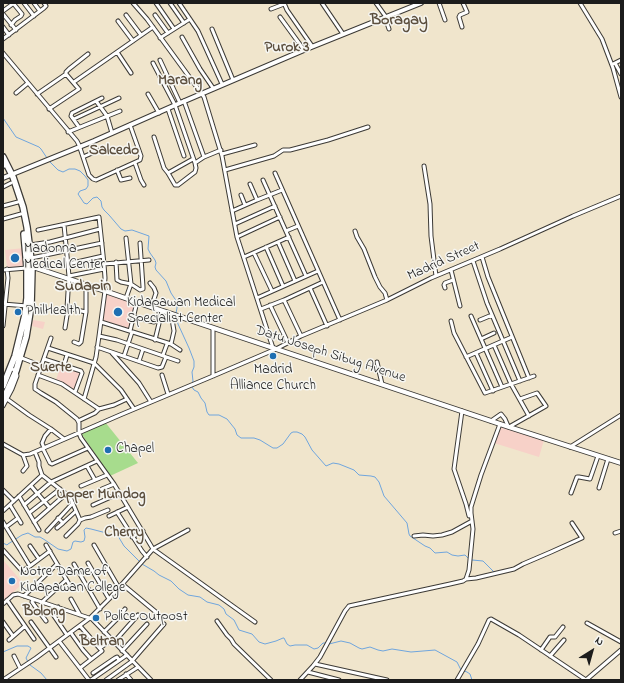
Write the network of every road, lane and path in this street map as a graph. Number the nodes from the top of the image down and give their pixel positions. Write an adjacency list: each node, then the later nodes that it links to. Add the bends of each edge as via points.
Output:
1 (13, 3): 18 (street); 30 (street, via 22,14)
2 (24, 3): 23 (street)
3 (34, 3): 19 (street)
4 (44, 3): 19 (street, via 45,7)
5 (133, 3): 32 (street)
6 (156, 3): 34 (street)
7 (170, 3): 29 (street)
8 (179, 3): 26 (street)
9 (284, 3): 17 (street); 46 (street)
10 (322, 3): 39 (street)
11 (376, 3): 25 (street)
12 (421, 3): 25 (main road)
13 (438, 3): 27 (street)
14 (463, 3): 33 (street, via 467,12 459,17)
15 (580, 3): 54 (street)
16 (3, 5): 18 (street)
17 (271, 9)
18 (4, 10)
19 (40, 11): 23 (street)
20 (3, 14): 30 (street)
21 (126, 15): 41 (street)
22 (155, 15): 38 (street)
23 (34, 16): 36 (street)
24 (280, 17): 47 (street)
25 (385, 17): 35 (street); 39 (main road)
26 (190, 19): 29 (street); 62 (street)
27 (445, 20)
28 (118, 21): 45 (street)
29 (184, 23): 34 (street)
30 (11, 25): 36 (street)
31 (3, 27): 40 (street)
32 (153, 27): 41 (street); 43 (street)
33 (462, 27)
34 (174, 29): 38 (street)
35 (389, 29)
36 (16, 30): 40 (street)
37 (212, 30): 59 (street)
38 (168, 33): 43 (street)
39 (343, 34): 46 (main road)
40 (9, 35): 44 (street)
41 (141, 35): 45 (street)
42 (182, 36): 63 (street)
43 (160, 38): 65 (street)
44 (3, 39)
45 (133, 41): 48 (street)
46 (312, 46): 47 (main road)
47 (304, 50): 59 (main road)
48 (117, 52): 55 (street); 60 (street)
49 (3, 53): 61 (street)
50 (88, 54): 56 (street)
51 (160, 60): 72 (street)
52 (621, 60): 54 (street)
53 (153, 63): 73 (street)
54 (614, 64): 57 (street); 58 (street)
55 (131, 73)
56 (66, 74): 60 (street); 66 (street)
57 (621, 74): 58 (street)
58 (616, 77): 70 (street)
59 (233, 80): 62 (main road)
60 (74, 82): 75 (street, via 78,90)
61 (28, 83): 64 (street); 66 (street)
62 (222, 84): 63 (main road)
63 (213, 88): 65 (main road)
64 (16, 92)
65 (202, 93): 72 (main road); 90 (street)
66 (37, 94): 75 (street)
67 (148, 94): 78 (street)
68 (102, 98): 71 (street)
69 (118, 98): 74 (street)
70 (621, 98)
71 (96, 101): 74 (street); 80 (street, via 72,113)
72 (182, 102): 73 (main road); 94 (street)
73 (175, 105): 76 (main road); 95 (street)
74 (100, 106): 79 (street); 80 (street)
75 (49, 109): 84 (street)
76 (168, 109): 78 (main road); 92 (street)
77 (120, 111): 79 (street)
78 (159, 113): 81 (main road)
79 (107, 116): 82 (street); 85 (street)
80 (74, 120): 82 (street)
81 (130, 125): 85 (main road); 96 (street, via 141,157)
82 (79, 127): 84 (street)
83 (368, 127): 101 (street)
84 (68, 132): 88 (street)
85 (112, 133): 88 (main road)
86 (154, 137): 102 (street)
87 (254, 145): 90 (street)
88 (80, 147): 93 (street); 104 (main road)
89 (99, 150): 93 (street)
90 (221, 152): 94 (street); 101 (street)
91 (3, 156): 104 (highway)
92 (184, 156)
93 (83, 157): 100 (street, via 94,180)
94 (204, 157): 97 (street)
95 (193, 159): 97 (street); 102 (street)
96 (135, 163): 100 (street); 109 (street)
97 (195, 163): 102 (street, via 196,171 178,185 175,185)
98 (3, 166): 104 (highway)
99 (424, 166): 160 (street)
100 (117, 170): 105 (street, via 121,180)
101 (225, 170): 121 (street)
102 (168, 174)
103 (275, 174): 111 (street)
104 (8, 176): 107 (highway); 120 (highway)
105 (130, 178)
106 (263, 180): 112 (street)
107 (11, 183): 110 (street); 116 (highway)
108 (250, 184): 115 (street)
109 (144, 185)
110 (3, 186)
111 (282, 190): 112 (street); 127 (street)
112 (270, 194): 115 (street); 119 (street)
113 (241, 195): 117 (street)
114 (621, 196): 145 (street, Madrid Street)
115 (256, 200): 117 (street)
116 (18, 202): 118 (street); 120 (highway)
117 (245, 205): 121 (street)
118 (3, 206)
119 (275, 206): 123 (street); 125 (street)
120 (21, 208): 122 (highway); 139 (highway)
121 (232, 211): 125 (street)
122 (21, 214): 124 (street); 154 (highway)
123 (280, 217): 131 (street); 132 (street)
124 (3, 219)
125 (235, 224): 132 (street)
126 (64, 225): 128 (street, via 99,217); 129 (street); 134 (street)
127 (298, 226): 131 (street); 157 (street)
128 (100, 229): 134 (street); 136 (street)
129 (38, 230)
130 (356, 230): 178 (street)
131 (286, 231): 133 (street)
132 (237, 237): 144 (street)
133 (289, 237): 137 (street); 159 (street)
134 (66, 238): 139 (street); 141 (street)
135 (126, 238): 149 (street)
136 (102, 242): 141 (street); 143 (street)
137 (278, 242): 140 (street); 163 (street)
138 (140, 243): 147 (street)
139 (30, 245): 146 (highway)
140 (266, 247): 142 (street); 168 (street)
141 (67, 251): 146 (street); 152 (street)
142 (254, 252): 144 (street); 174 (street)
143 (103, 256): 152 (street); 153 (street)
144 (244, 257): 176 (street)
145 (482, 257): 150 (street, Madrid Street); 208 (street)
146 (31, 258): 154 (highway)
147 (141, 260): 148 (street); 149 (street); 166 (street, via 143,288 140,290)
148 (149, 260)
149 (129, 261): 151 (street); 166 (street)
150 (473, 261): 158 (street, Madrid Street); 190 (street)
151 (116, 262): 153 (street); 166 (street, via 117,280)
152 (68, 264): 161 (street)
153 (104, 264): 155 (street)
154 (30, 268): 156 (street); 161 (main road, Datu Joseph Sibug Avenue); 182 (highway)
155 (104, 269): 161 (street); 173 (street)
156 (5, 270): 172 (street)
157 (318, 270): 159 (street); 164 (street)
158 (450, 270): 160 (street, Madrid Street); 162 (street)
159 (306, 276): 163 (street)
160 (436, 276): 178 (street, Madrid Street)
161 (69, 277): 167 (main road, Datu Joseph Sibug Avenue); 185 (street)
162 (453, 280): 170 (street, via 445,283); 183 (street)
163 (295, 281): 168 (street)
164 (323, 282): 169 (street); 194 (street)
165 (150, 283): 184 (street, via 156,293)
166 (131, 284): 175 (street)
167 (86, 285): 173 (main road, Datu Joseph Sibug Avenue); 188 (street)
168 (283, 286): 174 (street)
169 (310, 288): 177 (street); 200 (street)
170 (445, 288)
171 (3, 290): 172 (street)
172 (8, 290): 180 (street)
173 (104, 290): 175 (main road, Datu Joseph Sibug Avenue); 197 (street)
174 (272, 291): 176 (street)
175 (126, 298): 179 (main road, Datu Joseph Sibug Avenue)
176 (257, 298): 186 (street)
177 (284, 300): 181 (street); 206 (street)
178 (387, 300): 194 (street, Madrid Street)
179 (137, 302): 184 (main road, Datu Joseph Sibug Avenue); 193 (street)
180 (4, 304): 182 (street); 192 (street)
181 (270, 305): 186 (street); 215 (street)
182 (28, 306): 231 (highway)
183 (460, 306)
184 (151, 307): 187 (main road, Datu Joseph Sibug Avenue)
185 (68, 309): 188 (street); 201 (street)
186 (261, 309): 222 (street)
187 (162, 311): 189 (main road, Datu Joseph Sibug Avenue); 211 (street)
188 (86, 312): 213 (street, via 81,342)
189 (172, 314): 202 (main road, Datu Joseph Sibug Avenue); 218 (street, via 174,331)
190 (492, 315): 195 (street); 212 (street)
191 (471, 316): 210 (street)
192 (4, 317): 199 (street)
193 (134, 317): 198 (street); 203 (street)
194 (340, 320): 200 (street, Madrid Street)
195 (480, 320)
196 (451, 321): 233 (street)
197 (101, 322): 203 (street); 205 (street)
198 (154, 322)
199 (3, 326)
200 (327, 326): 206 (street, Madrid Street)
201 (65, 328)
202 (213, 328): 222 (main road, Datu Joseph Sibug Avenue); 244 (street)
203 (131, 331): 207 (street); 216 (street)
204 (494, 333): 210 (street)
205 (99, 336): 216 (street); 220 (street)
206 (301, 336): 215 (street, Madrid Street)
207 (147, 337): 211 (street); 214 (street)
208 (512, 337): 212 (street); 246 (street)
209 (52, 338): 221 (street)
210 (481, 339): 224 (street)
211 (154, 340): 217 (street)
212 (503, 341): 219 (street); 248 (street)
213 (74, 342)
214 (146, 342)
215 (288, 343): 222 (street, Madrid Street)
216 (128, 344): 223 (street); 229 (street)
217 (167, 344): 218 (street); 230 (street)
218 (171, 344): 225 (street)
219 (494, 345): 224 (street); 250 (street)
220 (97, 347): 226 (street); 238 (street)
221 (48, 348): 228 (street); 234 (street)
222 (275, 348): 244 (street, Madrid Street); 249 (main road, Datu Joseph Sibug Avenue)
223 (143, 349): 230 (street); 235 (street)
224 (486, 349): 227 (street); 252 (street)
225 (180, 350)
226 (110, 351): 229 (street); 260 (street, via 139,383)
227 (476, 353): 233 (street); 253 (street)
228 (67, 355): 238 (street); 239 (street)
229 (124, 356): 235 (street)
230 (163, 356): 232 (street)
231 (17, 357): 240 (street); 241 (highway)
232 (166, 357): 235 (street, via 160,368); 236 (street)
233 (466, 357): 253 (street, via 484,392)
234 (44, 359): 239 (street); 240 (street)
235 (139, 360)
236 (178, 361)
237 (377, 362): 249 (street)
238 (94, 363): 257 (street); 258 (street)
239 (64, 365): 254 (street, via 82,373)
240 (42, 366): 243 (street)
241 (13, 369): 247 (highway); 256 (highway)
242 (162, 374): 255 (street)
243 (38, 375): 254 (street); 267 (street, via 36,390 56,402)
244 (213, 376): 255 (street, Madrid Street)
245 (534, 376): 246 (street)
246 (528, 378): 248 (street)
247 (4, 380): 251 (highway)
248 (520, 381): 250 (street)
249 (382, 384): 264 (main road, Datu Joseph Sibug Avenue)
250 (511, 384): 252 (street); 259 (street)
251 (3, 386)
252 (502, 387): 253 (street)
253 (493, 391)
254 (75, 392): 257 (street)
255 (168, 394): 260 (street, Madrid Street)
256 (5, 399): 261 (street); 271 (street)
257 (84, 399): 263 (street)
258 (127, 399): 262 (street); 263 (street)
259 (520, 400): 266 (street); 266 (street, via 537,392 546,405)
260 (151, 402): 262 (street, Madrid Street)
261 (3, 406)
262 (134, 409): 272 (street, Madrid Street)
263 (99, 410): 267 (street)
264 (462, 411): 268 (main road, Datu Joseph Sibug Avenue); 321 (street, via 454,469)
265 (621, 415): 275 (street)
266 (529, 416): 270 (street)
267 (78, 421): 272 (street)
268 (491, 421): 269 (main road, Datu Joseph Sibug Avenue); 270 (street, via 501,414)
269 (500, 424): 270 (main road, Datu Joseph Sibug Avenue); 321 (street, via 470,510)
270 (509, 427): 275 (main road, Datu Joseph Sibug Avenue)
271 (51, 429): 273 (street); 276 (street, via 42,442)
272 (79, 433): 273 (street, Madrid Street); 277 (street)
273 (64, 439): 276 (street, Madrid Street)
274 (3, 444): 279 (street)
275 (570, 447): 280 (main road, Datu Joseph Sibug Avenue)
276 (43, 448): 278 (street, Madrid Street); 281 (street)
277 (88, 448): 281 (street, via 52,464); 283 (street)
278 (35, 452): 279 (street, Madrid Street); 284 (street)
279 (23, 455): 287 (street, via 26,464)
280 (598, 456): 282 (main road, Datu Joseph Sibug Avenue); 301 (street, via 590,479 577,477)
281 (48, 457): 284 (street)
282 (608, 459): 285 (main road, Datu Joseph Sibug Avenue); 295 (street)
283 (97, 461): 286 (street); 288 (street)
284 (39, 462): 289 (street)
285 (621, 463)
286 (87, 466): 290 (street); 291 (street)
287 (23, 471)
288 (107, 474): 290 (street); 292 (street)
289 (42, 475): 291 (street); 293 (street)
290 (95, 480): 294 (street)
291 (51, 482): 296 (street); 299 (street)
292 (114, 484): 297 (street); 300 (street)
293 (31, 486): 299 (street); 303 (street)
294 (81, 486)
295 (599, 488)
296 (60, 489): 302 (street); 305 (street)
297 (102, 489)
298 (3, 490): 304 (street)
299 (37, 493): 305 (street); 309 (street)
300 (120, 493): 307 (street); 310 (street)
301 (571, 493)
302 (66, 494): 306 (street); 311 (street)
303 (19, 496): 304 (street); 309 (street)
304 (14, 501): 308 (street)
305 (44, 501): 311 (street); 316 (street)
306 (73, 503): 314 (street); 319 (street)
307 (93, 504)
308 (10, 505): 312 (street); 318 (street)
309 (24, 505): 316 (street)
310 (128, 507): 315 (street); 333 (street)
311 (50, 508): 323 (street)
312 (4, 509)
313 (108, 510): 320 (street)
314 (76, 511): 320 (street); 325 (street)
315 (118, 512): 317 (street); 337 (street)
316 (29, 513): 323 (street)
317 (109, 516)
318 (18, 518): 324 (street); 327 (street)
319 (58, 518): 325 (street); 332 (street)
320 (80, 520): 335 (street)
321 (472, 521): 336 (street, via 442,535); 350 (street, via 473,534)
322 (3, 522): 327 (street)
323 (34, 522): 329 (street)
324 (21, 523)
325 (63, 523): 328 (street)
326 (572, 523): 350 (street, via 582,538 514,569)
327 (6, 527): 349 (street)
328 (57, 528)
329 (39, 530)
330 (188, 530): 341 (street)
331 (621, 530): 334 (street)
332 (47, 531)
333 (143, 531): 337 (street); 341 (street)
334 (615, 533)
335 (66, 536)
336 (414, 536)
337 (132, 537): 344 (street)
338 (46, 545): 343 (street)
339 (94, 545): 354 (street)
340 (30, 546): 345 (street)
341 (153, 549): 344 (street); 373 (street)
342 (3, 550): 349 (street, via 22,571)
343 (50, 551): 345 (street); 346 (street)
344 (147, 557): 352 (street)
345 (40, 558): 349 (street)
346 (57, 564): 351 (street); 355 (street)
347 (74, 564): 363 (street)
348 (88, 564): 358 (street)
349 (30, 566)
350 (466, 579): 402 (street, via 349,606)
351 (66, 580): 353 (street); 360 (street)
352 (122, 584): 354 (street); 365 (street)
353 (72, 588)
354 (119, 588): 358 (street)
355 (24, 596): 356 (street); 359 (street, via 14,594)
356 (33, 599): 360 (street); 369 (street, via 32,602)
357 (70, 599): 366 (street)
358 (109, 599): 363 (street)
359 (7, 600): 361 (street); 377 (street)
360 (42, 602): 362 (street)
361 (3, 604)
362 (58, 607): 366 (street); 382 (street, via 52,613)
363 (100, 609): 368 (street)
364 (125, 609): 380 (street)
365 (157, 613)
366 (80, 615): 368 (street)
367 (138, 615): 388 (street)
368 (90, 618): 378 (street); 380 (street)
369 (46, 621)
370 (217, 621): 415 (street, via 234,644)
371 (3, 622): 383 (street)
372 (32, 622): 390 (street)
373 (255, 622)
374 (587, 623): 389 (street)
375 (147, 624): 394 (street)
376 (164, 624): 401 (street)
377 (25, 626): 383 (street); 385 (street)
378 (80, 626): 381 (street); 391 (street)
379 (563, 627): 392 (street, via 555,637 550,637)
380 (104, 632): 388 (street)
381 (71, 633): 382 (street); 399 (street)
382 (67, 635): 387 (street)
383 (13, 636): 384 (street)
384 (9, 640)
385 (34, 640)
386 (564, 640): 397 (street)
387 (59, 641): 390 (street); 405 (street)
388 (112, 641): 391 (street); 394 (street)
389 (621, 642)
390 (50, 648): 398 (street); 404 (street)
391 (100, 648): 399 (street, via 102,652)
392 (541, 650): 397 (street); 419 (street, via 491,619)
393 (621, 650): 420 (street)
394 (122, 651): 395 (street)
395 (127, 655): 400 (street); 401 (street)
396 (14, 656): 404 (street)
397 (550, 656): 420 (street)
398 (56, 657)
399 (91, 659): 405 (street)
400 (119, 660): 407 (street, via 115,658); 410 (street)
401 (132, 661): 403 (street); 411 (street)
402 (315, 664): 406 (street); 418 (street)
403 (138, 666): 408 (street); 414 (street)
404 (20, 668): 409 (street)
405 (80, 668): 410 (street)
406 (308, 672): 416 (street); 417 (street)
407 (93, 673)
408 (126, 674): 412 (street); 413 (street)
409 (3, 680)
410 (90, 680)
411 (106, 680)
412 (118, 680)
413 (131, 680)
414 (151, 680)
415 (271, 680)
416 (300, 680)
417 (339, 680)
418 (387, 680)
419 (458, 680)
420 (586, 680)

